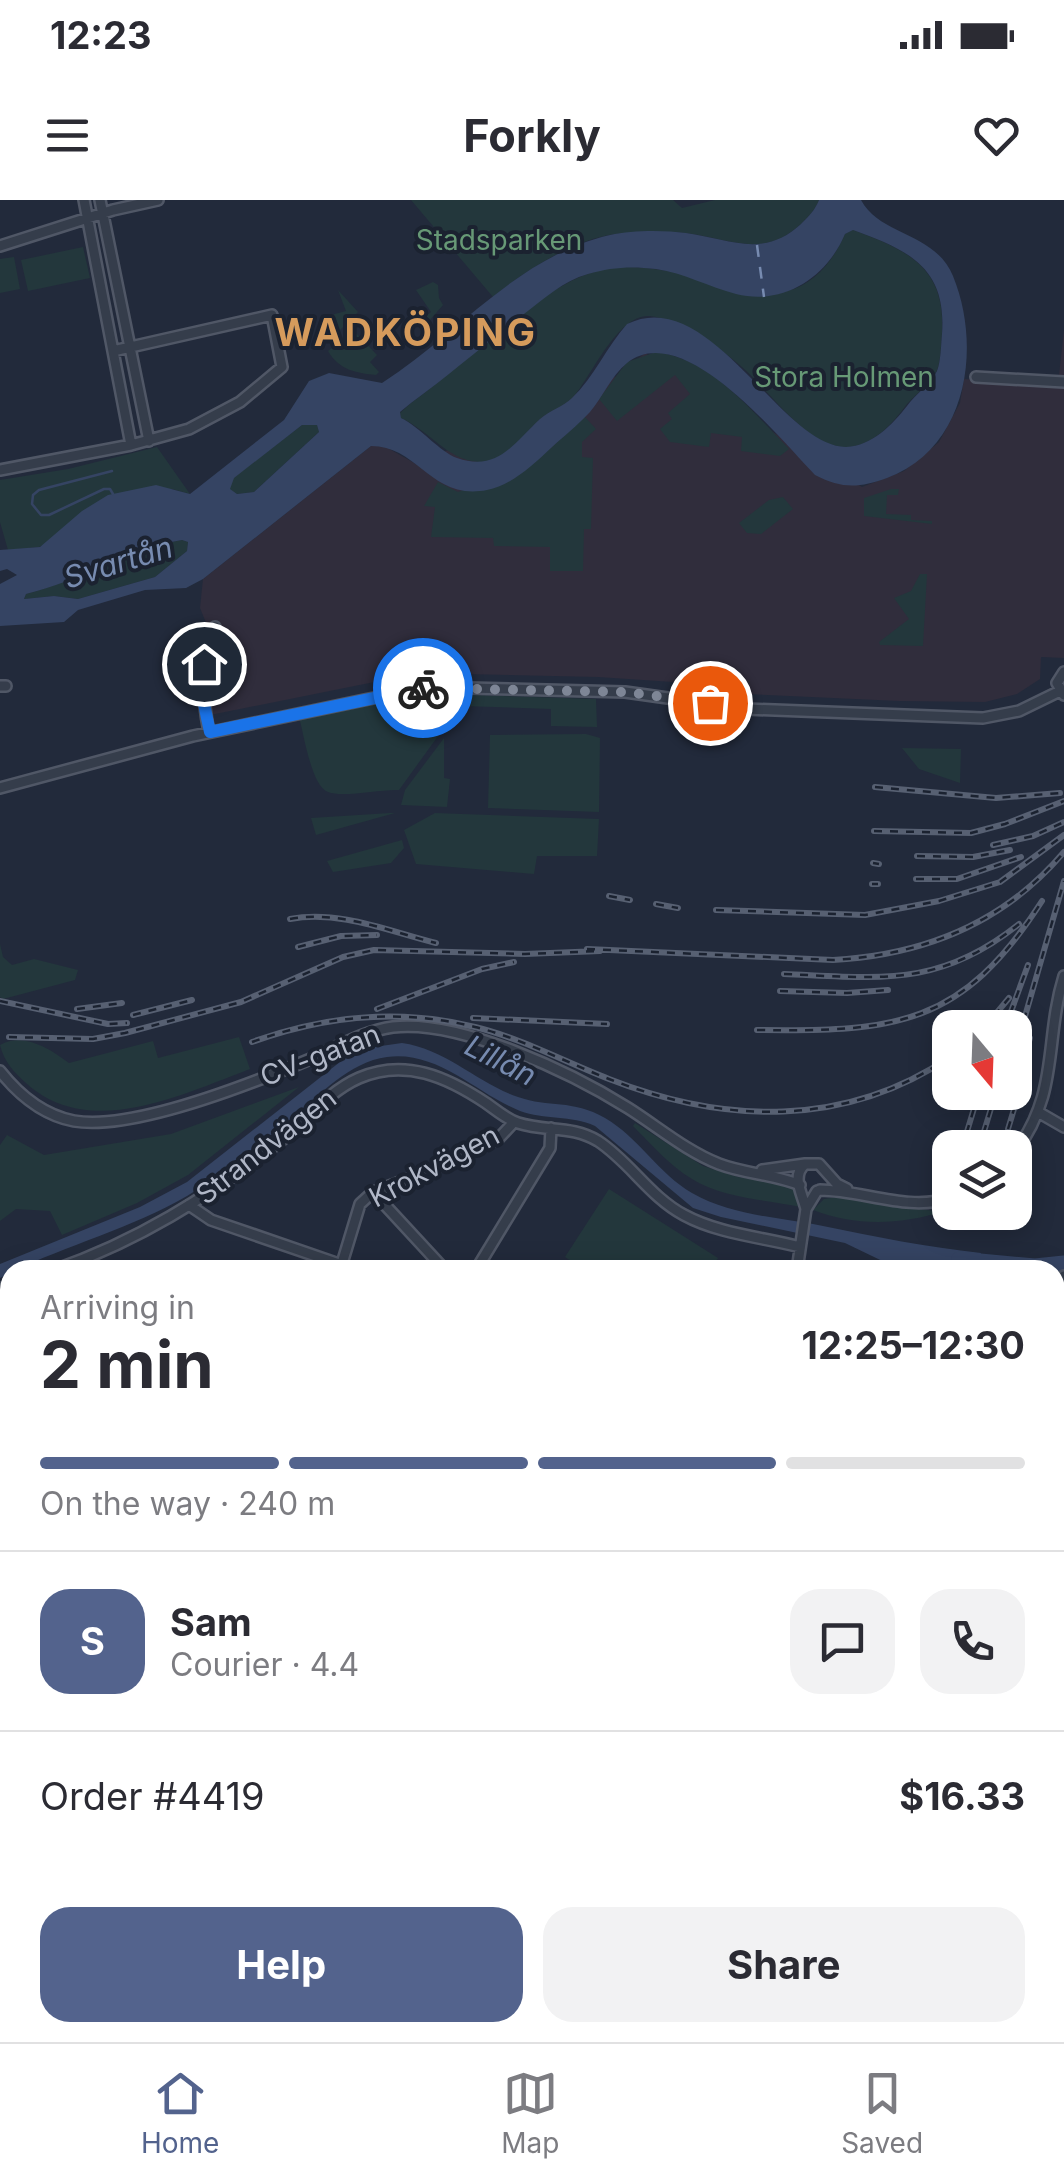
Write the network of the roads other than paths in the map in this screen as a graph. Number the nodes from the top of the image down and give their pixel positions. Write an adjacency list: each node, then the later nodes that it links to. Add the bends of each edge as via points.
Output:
1 (84, 200): 5 (street)
2 (100, 200): 4 (street)
3 (158, 200): 4 (street)
4 (104, 214): 5 (street); 7 (street)
5 (88, 219): 6 (street); 8 (street)
6 (0, 246)
7 (130, 348): 8 (street); 11 (street); 11 (street, via 272,315 281,356 280,371 240,402)
8 (113, 351): 12 (street)
9 (976, 377): 10 (street)
10 (1064, 382)
11 (149, 441): 12 (street)
12 (132, 445): 13 (street)
13 (0, 470)
14 (215, 627): 17 (street, via 205,644)
15 (1064, 672): 16 (street, via 1058,680)
16 (1062, 693): 17 (street, via 983,718 746,709 625,692 426,687)
17 (210, 732): 18 (street)
18 (0, 788)
19 (1064, 976): 21 (street)
20 (0, 1071): 27 (street, CV-gatan, via 47,1112 103,1122 243,1085 371,1032 422,1027 528,1058 624,1105 688,1148)
21 (1038, 1112): 23 (street); 25 (street)
22 (514, 1122): 24 (street, Strandvägen); 32 (street, Krokvägen, via 499,1138); 34 (street, Strandvägen, via 437,1076 382,1071 338,1090 292,1132)
23 (1064, 1126)
24 (551, 1128): 36 (street, Strandvägen, via 599,1142 683,1215); 41 (street, via 550,1148)
25 (1028, 1130)
26 (805, 1164): 27 (street, CV-gatan); 28 (street); 29 (street, via 797,1175)
27 (749, 1171): 29 (street, CV-gatan)
28 (826, 1172): 30 (street); 31 (street)
29 (800, 1186): 30 (street); 35 (street)
30 (818, 1190): 31 (street); 35 (street)
31 (850, 1190): 33 (street)
32 (372, 1192): 39 (street, Krokvägen, via 360,1204); 40 (street)
33 (932, 1202)
34 (189, 1205): 37 (street, Strandvägen); 38 (street, via 211,1220)
35 (806, 1209): 36 (street)
36 (801, 1242): 42 (street)
37 (86, 1260)
38 (322, 1260)
39 (343, 1260)
40 (436, 1260)
41 (482, 1260)
42 (798, 1260)

